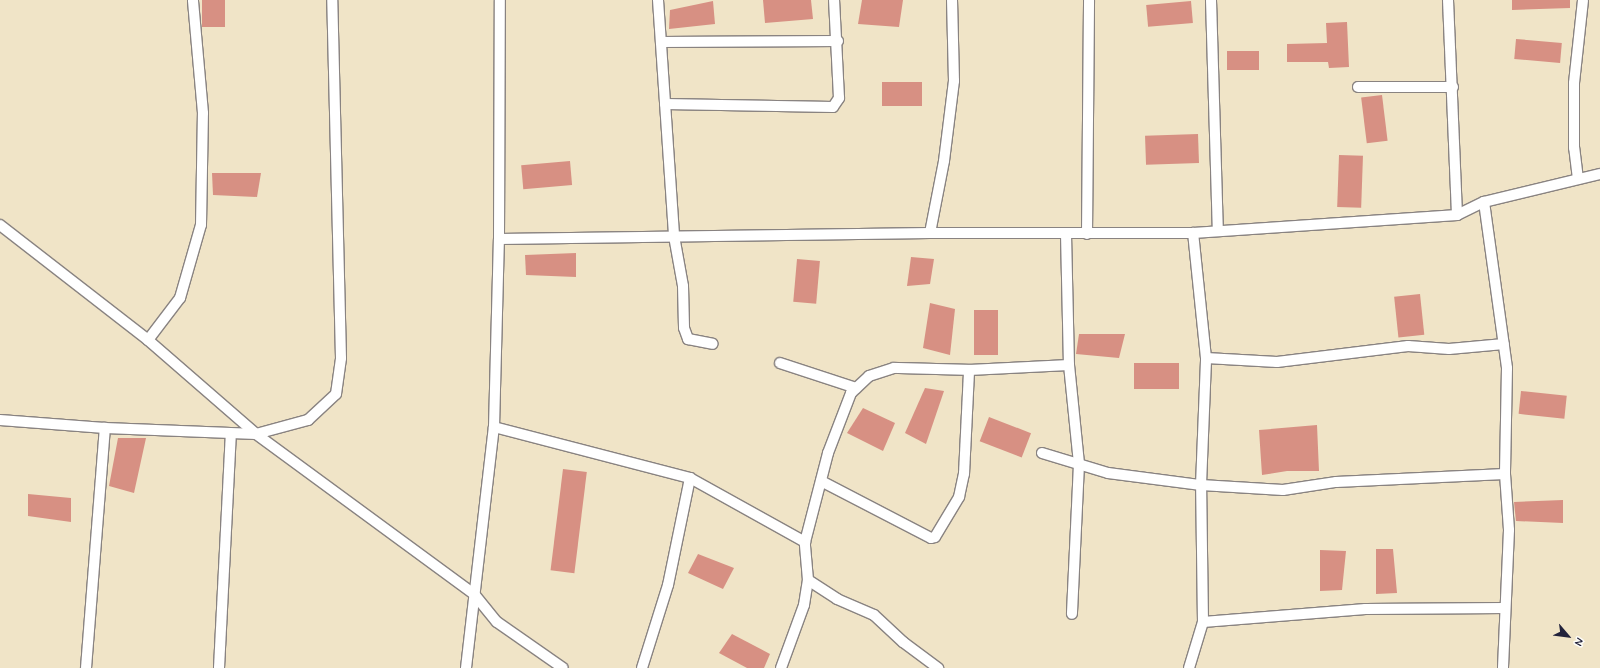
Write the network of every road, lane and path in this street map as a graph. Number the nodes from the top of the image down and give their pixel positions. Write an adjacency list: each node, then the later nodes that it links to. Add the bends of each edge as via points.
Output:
1 (193, 0): 28 (street, via 203,113 202,225 180,298)
2 (332, 0): 40 (street, via 341,358 336,394 308,420)
3 (500, 0): 27 (street)
4 (658, 0): 12 (street)
5 (834, 0): 11 (street)
6 (952, 0): 22 (street, via 954,82 944,161)
7 (1088, 0): 25 (street)
8 (1211, 0): 21 (street)
9 (1448, 0): 14 (street)
10 (1582, 0): 17 (street, via 1574,83 1574,148)
11 (838, 41): 12 (street); 15 (street, via 839,98 833,106)
12 (661, 42): 15 (street)
13 (1358, 87): 14 (street)
14 (1453, 87): 19 (street)
15 (665, 104): 26 (street)
16 (1600, 174): 17 (street)
17 (1578, 179): 18 (street)
18 (1484, 202): 19 (street); 30 (street)
19 (1457, 215): 21 (street)
20 (0, 225): 28 (street)
21 (1218, 231): 23 (street)
22 (930, 233): 24 (street); 26 (street)
23 (1194, 233): 25 (street); 31 (street)
24 (1066, 234): 25 (street); 33 (street)
25 (1087, 234)
26 (674, 236): 27 (street); 29 (street, via 683,286 684,328 688,339)
27 (499, 239): 37 (street)
28 (148, 340): 40 (street)
29 (713, 344)
30 (1504, 344): 31 (street, via 1449,349 1408,346 1277,362); 43 (street, via 1507,368)
31 (1206, 358): 46 (street)
32 (780, 363): 35 (street)
33 (1069, 365): 34 (street); 42 (street)
34 (969, 370): 35 (street, via 894,368 869,376); 45 (street, via 964,474 959,497 935,537 931,538)
35 (856, 388): 45 (street, via 851,393 828,453)
36 (0, 420): 38 (street)
37 (494, 427): 44 (street); 49 (street)
38 (105, 428): 39 (street); 53 (street)
39 (231, 434): 40 (street); 54 (street)
40 (256, 434): 49 (street)
41 (1042, 453): 42 (street)
42 (1079, 464): 46 (street, via 1108,473); 51 (street)
43 (1505, 474): 46 (street, via 1336,482 1283,490); 50 (street, via 1509,530)
44 (690, 478): 47 (street); 57 (street, via 668,585)
45 (821, 481): 47 (street)
46 (1201, 485): 52 (street)
47 (805, 542): 48 (street)
48 (808, 580): 58 (street, via 804,605); 59 (street, via 837,599 874,615)
49 (474, 594): 55 (street); 56 (street, via 497,622)
50 (1505, 608): 52 (street, via 1365,608); 61 (street)
51 (1072, 614)
52 (1203, 622): 60 (street)
53 (86, 668)
54 (219, 668)
55 (466, 668)
56 (563, 668)
57 (642, 668)
58 (781, 668)
59 (938, 668)
60 (1189, 668)
61 (1503, 668)

